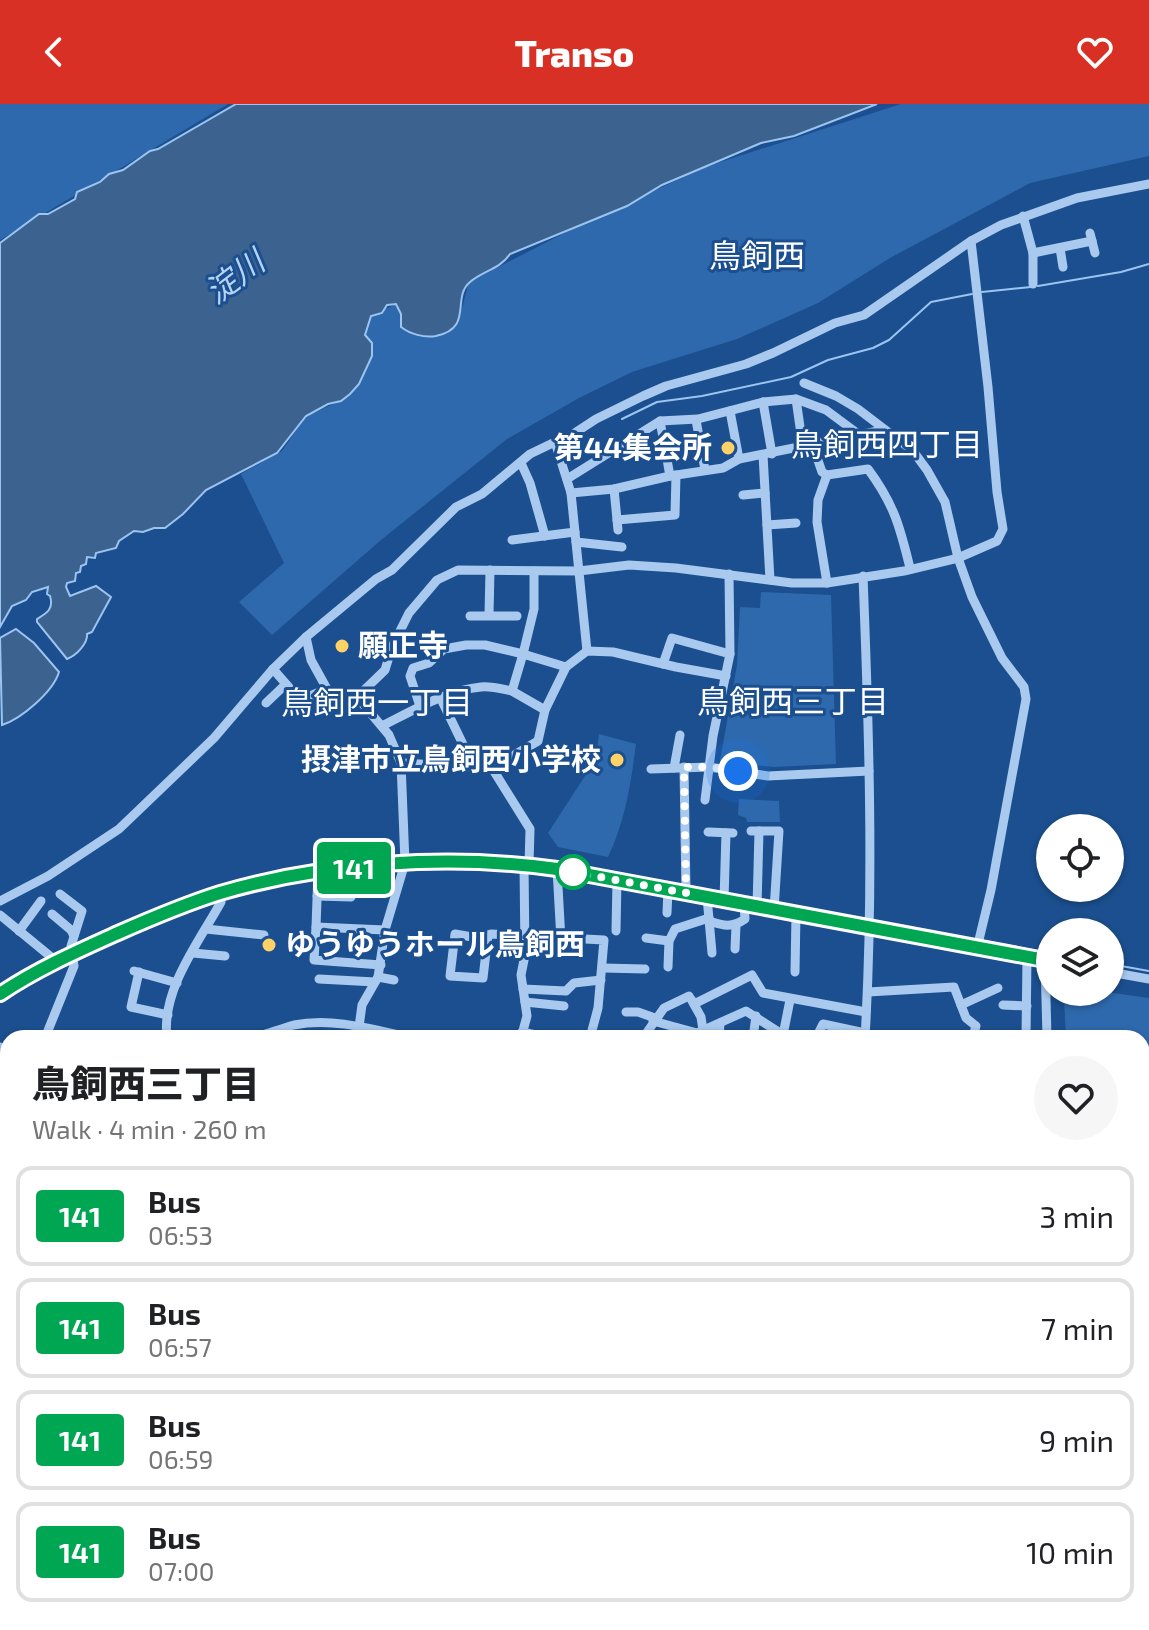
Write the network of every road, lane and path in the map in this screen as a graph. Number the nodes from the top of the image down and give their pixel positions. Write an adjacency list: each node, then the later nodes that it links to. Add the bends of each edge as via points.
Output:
1 (1149, 184): 2 (street, via 1077,198)
2 (1023, 216): 3 (street); 5 (street)
3 (971, 241): 17 (street, via 864,315 746,364 654,391); 36 (street, via 1003,529 997,541)
4 (1060, 248): 5 (street); 6 (street, via 1091,237); 7 (street)
5 (1033, 253): 8 (street)
6 (1095, 253)
7 (1063, 267)
8 (1033, 284)
9 (804, 383): 15 (street, via 847,402)
10 (796, 399): 11 (street); 16 (street, via 826,410); 18 (street)
11 (763, 402): 12 (street); 19 (street)
12 (730, 411): 13 (street); 20 (street)
13 (696, 420): 14 (street); 22 (street)
14 (660, 421): 23 (street); 25 (street)
15 (883, 430): 16 (street); 36 (street, via 913,451 927,470 945,502)
16 (861, 436): 18 (street)
17 (555, 442): 21 (street); 25 (street)
18 (808, 447): 19 (street); 24 (street)
19 (767, 455): 20 (street); 28 (street)
20 (739, 459): 22 (street)
21 (521, 463): 32 (street); 48 (street, via 456,507 392,570)
22 (705, 470): 23 (street)
23 (673, 475): 26 (street); 26 (street, via 675,515 618,525)
24 (827, 475): 37 (street, via 868,469 896,514); 44 (street, via 817,522)
25 (567, 479): 27 (street)
26 (614, 489): 27 (street)
27 (571, 493): 33 (street)
28 (765, 493): 29 (street); 31 (street)
29 (743, 495)
30 (796, 523): 31 (street)
31 (767, 525): 43 (street)
32 (545, 536): 33 (street); 34 (street)
33 (576, 537): 35 (street); 40 (street)
34 (512, 540)
35 (622, 547)
36 (958, 558): 37 (street); 112 (street, via 978,609 1026,699)
37 (910, 568): 42 (street)
38 (490, 570): 39 (street); 45 (street); 59 (street, via 458,570 437,580 400,628 385,670)
39 (534, 571): 40 (street); 50 (street, via 534,609)
40 (579, 571): 41 (street, via 629,565); 49 (street)
41 (729, 574): 43 (street); 51 (street)
42 (863, 576): 44 (street); 72 (street)
43 (770, 580): 44 (street)
44 (827, 583)
45 (489, 615): 46 (street); 47 (street)
46 (470, 616)
47 (517, 616)
48 (306, 637): 54 (street); 57 (street)
49 (587, 651): 52 (street); 53 (street)
50 (523, 654): 53 (street); 58 (street); 62 (street, via 485,645 444,649 429,663 413,668 410,676)
51 (730, 654): 52 (street, via 672,638); 55 (street)
52 (663, 664): 55 (street)
53 (566, 667): 63 (street)
54 (273, 669): 56 (street); 88 (street, via 214,738 119,829)
55 (726, 676): 68 (street)
56 (286, 684): 57 (street, via 300,700); 61 (street)
57 (327, 689): 59 (street, via 337,701)
58 (512, 691): 60 (street, via 484,686); 63 (street)
59 (357, 697): 64 (street)
60 (441, 699): 62 (street); 67 (street)
61 (266, 703)
62 (420, 706): 64 (street)
63 (545, 710): 69 (street, via 538,741)
64 (382, 726): 66 (street)
65 (680, 735): 70 (street)
66 (401, 763): 67 (street); 75 (street)
67 (474, 767): 69 (street)
68 (709, 767): 70 (street); 72 (street, via 768,776); 73 (street)
69 (492, 768): 76 (street, via 530,829)
70 (679, 768): 71 (street); 82 (street)
71 (651, 769)
72 (869, 771): 101 (street)
73 (705, 800)
74 (708, 832): 87 (street, via 730,833)
75 (405, 863): 76 (street); 78 (street); 102 (street)
76 (527, 865): 77 (street); 108 (street)
77 (557, 869): 79 (street); 110 (street)
78 (318, 872): 81 (street); 84 (street)
79 (617, 880): 80 (street); 104 (street)
80 (668, 889): 82 (street); 93 (street)
81 (221, 893): 100 (street); 114 (street)
82 (686, 893): 86 (street)
83 (60, 894): 107 (street, via 82,911)
84 (317, 896): 85 (street); 99 (street)
85 (351, 897)
86 (707, 897): 87 (street); 97 (street)
87 (724, 900): 90 (street)
88 (0, 901)
89 (41, 901): 103 (street)
90 (744, 904): 91 (street); 98 (street, via 745,919)
91 (757, 907): 92 (street); 92 (street, via 755,831 779,831)
92 (774, 910): 95 (street)
93 (667, 913)
94 (52, 914): 107 (street)
95 (796, 914): 101 (street); 125 (street)
96 (0, 915): 103 (street)
97 (709, 920): 98 (street); 111 (street, via 675,929); 116 (street)
98 (736, 925): 113 (street)
99 (316, 927): 102 (street); 121 (street, via 314,960)
100 (206, 929): 105 (street); 115 (street)
101 (869, 929): 112 (street); 135 (street)
102 (385, 930): 121 (street)
103 (19, 931): 120 (street)
104 (616, 931)
105 (264, 935)
106 (488, 935): 106 (street, via 483,978 450,976 455,934); 108 (street)
107 (74, 936): 114 (street)
108 (525, 936): 110 (street); 134 (street)
109 (646, 938): 111 (street)
110 (561, 940): 123 (street, via 604,940)
111 (669, 941): 122 (street)
112 (977, 948): 118 (street)
113 (735, 949)
114 (74, 953): 120 (street); 152 (street, via 74,966)
115 (193, 953): 117 (street); 132 (street)
116 (712, 953)
117 (225, 956)
118 (1027, 956): 119 (street); 143 (street)
119 (1036, 958)
120 (56, 961): 136 (street)
121 (381, 965): 128 (street)
122 (668, 967)
123 (603, 968): 124 (street); 131 (street)
124 (645, 969)
125 (795, 972)
126 (1124, 975): 129 (street)
127 (319, 979): 128 (street)
128 (376, 979): 130 (street); 151 (street, via 362,1005)
129 (1149, 979)
130 (394, 980)
131 (601, 980): 134 (street, via 574,983 566,991); 157 (street)
132 (177, 983): 147 (street); 147 (street, via 136,971 131,1007)
133 (998, 988): 140 (street)
134 (523, 989): 139 (street)
135 (868, 992): 140 (street, via 954,987); 146 (street)
136 (0, 994)
137 (690, 997): 138 (street, via 752,975 763,993); 149 (street, via 664,1008); 160 (street)
138 (790, 1000): 146 (street); 164 (street)
139 (525, 1002): 142 (street); 156 (street)
140 (961, 1005): 168 (street)
141 (1003, 1005): 143 (street)
142 (564, 1006)
143 (1027, 1006): 169 (street)
144 (1047, 1006): 170 (street)
145 (626, 1012): 149 (street)
146 (866, 1012): 167 (street)
147 (168, 1015): 153 (street)
148 (756, 1016): 150 (street, via 746,1011); 162 (street); 163 (street)
149 (654, 1020): 158 (street); 159 (street)
150 (720, 1023): 160 (street); 161 (street)
151 (359, 1027): 154 (street, via 325,1023); 155 (street)
152 (48, 1030)
153 (167, 1030)
154 (283, 1030)
155 (367, 1030)
156 (523, 1030)
157 (592, 1030)
158 (648, 1030)
159 (677, 1030)
160 (703, 1030)
161 (720, 1030)
162 (754, 1030)
163 (776, 1030)
164 (786, 1030)
165 (820, 1030): 166 (street, via 823,1024)
166 (844, 1030)
167 (865, 1030)
168 (976, 1030)
169 (1026, 1030)
170 (1047, 1030)

